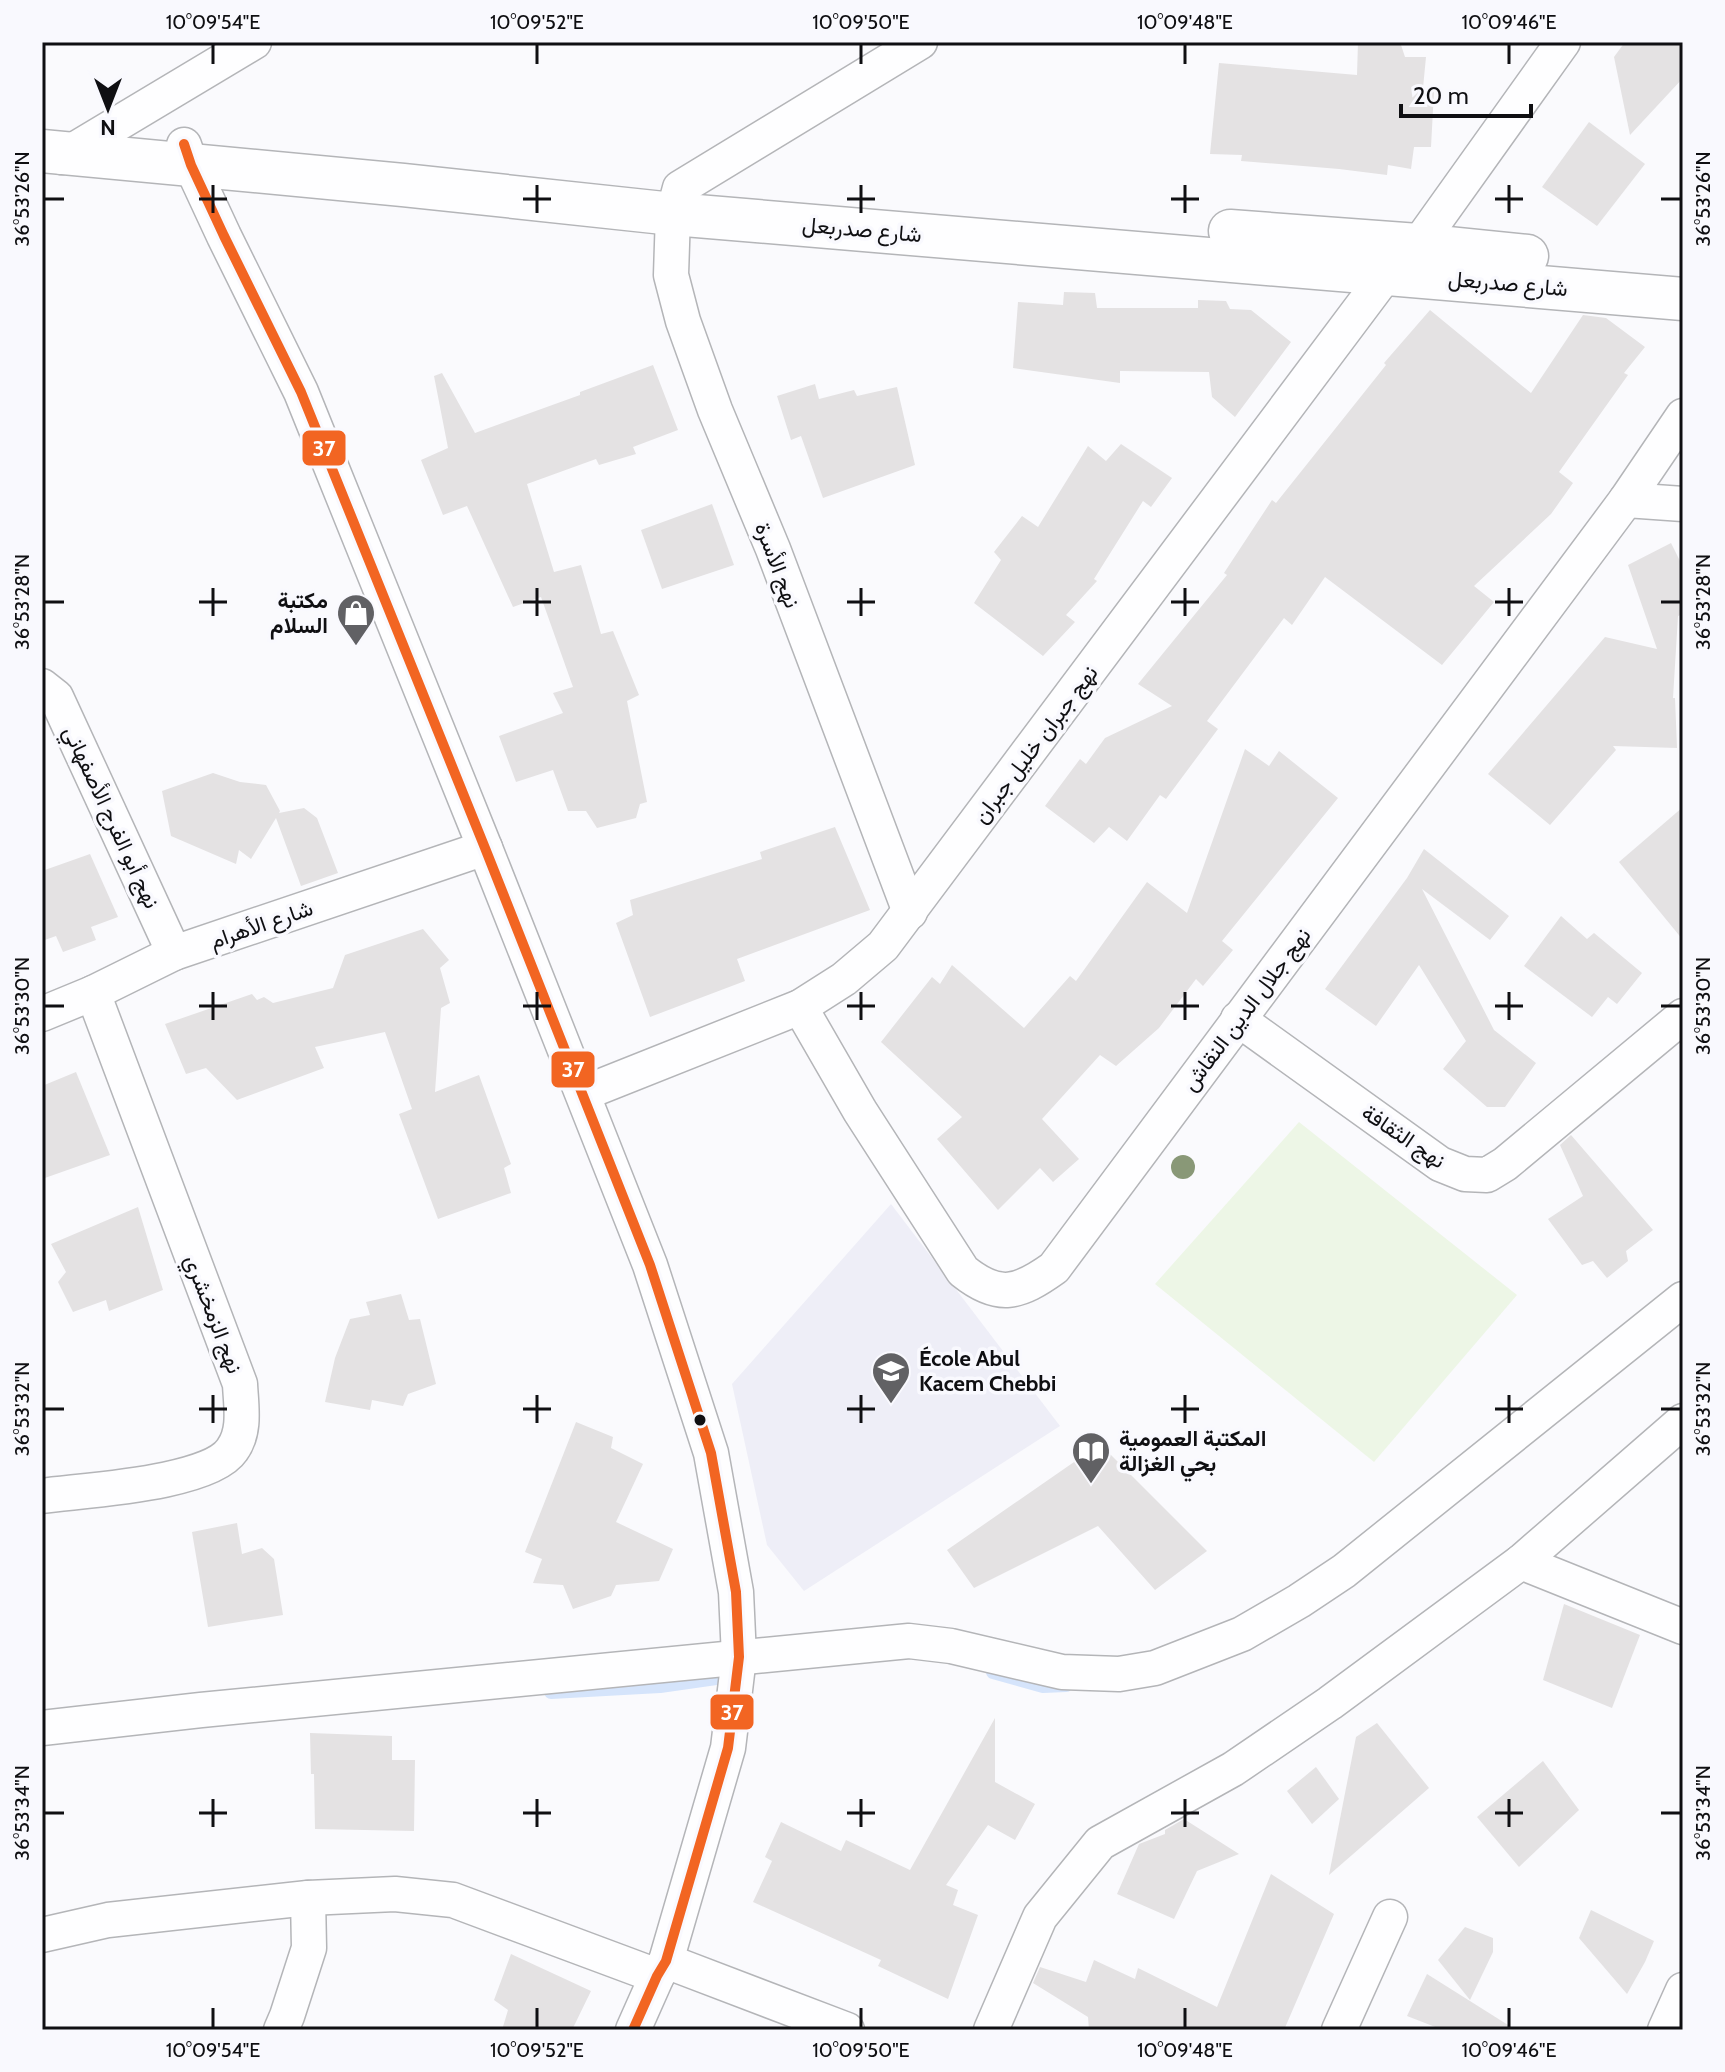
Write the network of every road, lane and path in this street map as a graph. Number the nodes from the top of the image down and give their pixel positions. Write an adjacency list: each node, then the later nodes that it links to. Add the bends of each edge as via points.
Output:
1 (254, 42): 4 (street)
2 (920, 42): 6 (street)
3 (1563, 42): 7 (street, نهج جبران خليل جبران)
4 (58, 148): 5 (street, شارع صدربعل)
5 (188, 155): 6 (street, شارع صدربعل, via 472,164); 15 (street, via 301,392)
6 (676, 201): 7 (street, شارع صدربعل); 9 (street, شارع صدربعل); 16 (street, نهج الأسرة, via 671,275 683,321)
7 (1418, 245): 8 (street, شارع صدربعل); 9 (street, نهج جبران خليل جبران)
8 (1683, 272)
9 (1387, 273): 10 (street, شارع صدربعل); 16 (street, نهج جبران خليل جبران)
10 (1683, 299)
11 (1683, 416): 12 (street, نهج جلال الدين النقاش)
12 (1626, 500): 13 (street); 22 (street, نهج جلال الدين النقاش)
13 (1683, 504)
14 (42, 686): 17 (street, نهج أبو الفرج الأصفهاني, via 56,697)
15 (485, 848): 17 (street, شارع الأهرام); 23 (street)
16 (910, 912): 19 (street, نهج جبران خليل جبران, via 883,946)
17 (174, 953): 18 (street, شارع الأهرام)
18 (93, 993): 20 (street, شارع الأهرام); 26 (street, نهج الزمخشري, via 240,1384 242,1416 231,1453 212,1466 187,1476)
19 (800, 1007): 22 (street, نهج جلال الدين النقاش, via 963,1271 981,1286 1005,1291 1032,1284 1054,1268); 23 (street, نهج جبران خليل جبران)
20 (42, 1014)
21 (1683, 1016): 22 (street, نهج الثقافة, via 1487,1175 1465,1174 1440,1164)
22 (1238, 1019)
23 (584, 1093): 29 (street, via 650,1265 711,1453 736,1592)
24 (1683, 1299): 29 (street, via 1344,1571 1242,1634 1198,1652 1119,1674 1062,1672 909,1641)
25 (1683, 1421): 27 (street)
26 (42, 1496)
27 (1521, 1562): 28 (street); 39 (street, via 1233,1769 1100,1843 1040,1917)
28 (1683, 1627)
29 (739, 1657): 30 (street); 34 (street, via 728,1748)
30 (42, 1728)
31 (308, 1898): 33 (street, via 108,1920); 34 (street, via 395,1894 453,1900); 36 (street, via 309,1948)
32 (1390, 1917): 40 (street)
33 (42, 1935)
34 (661, 1968): 37 (street); 38 (street)
35 (1683, 1990): 41 (street)
36 (281, 2030)
37 (633, 2030)
38 (847, 2030)
39 (991, 2030)
40 (1339, 2030)
41 (1665, 2030)

